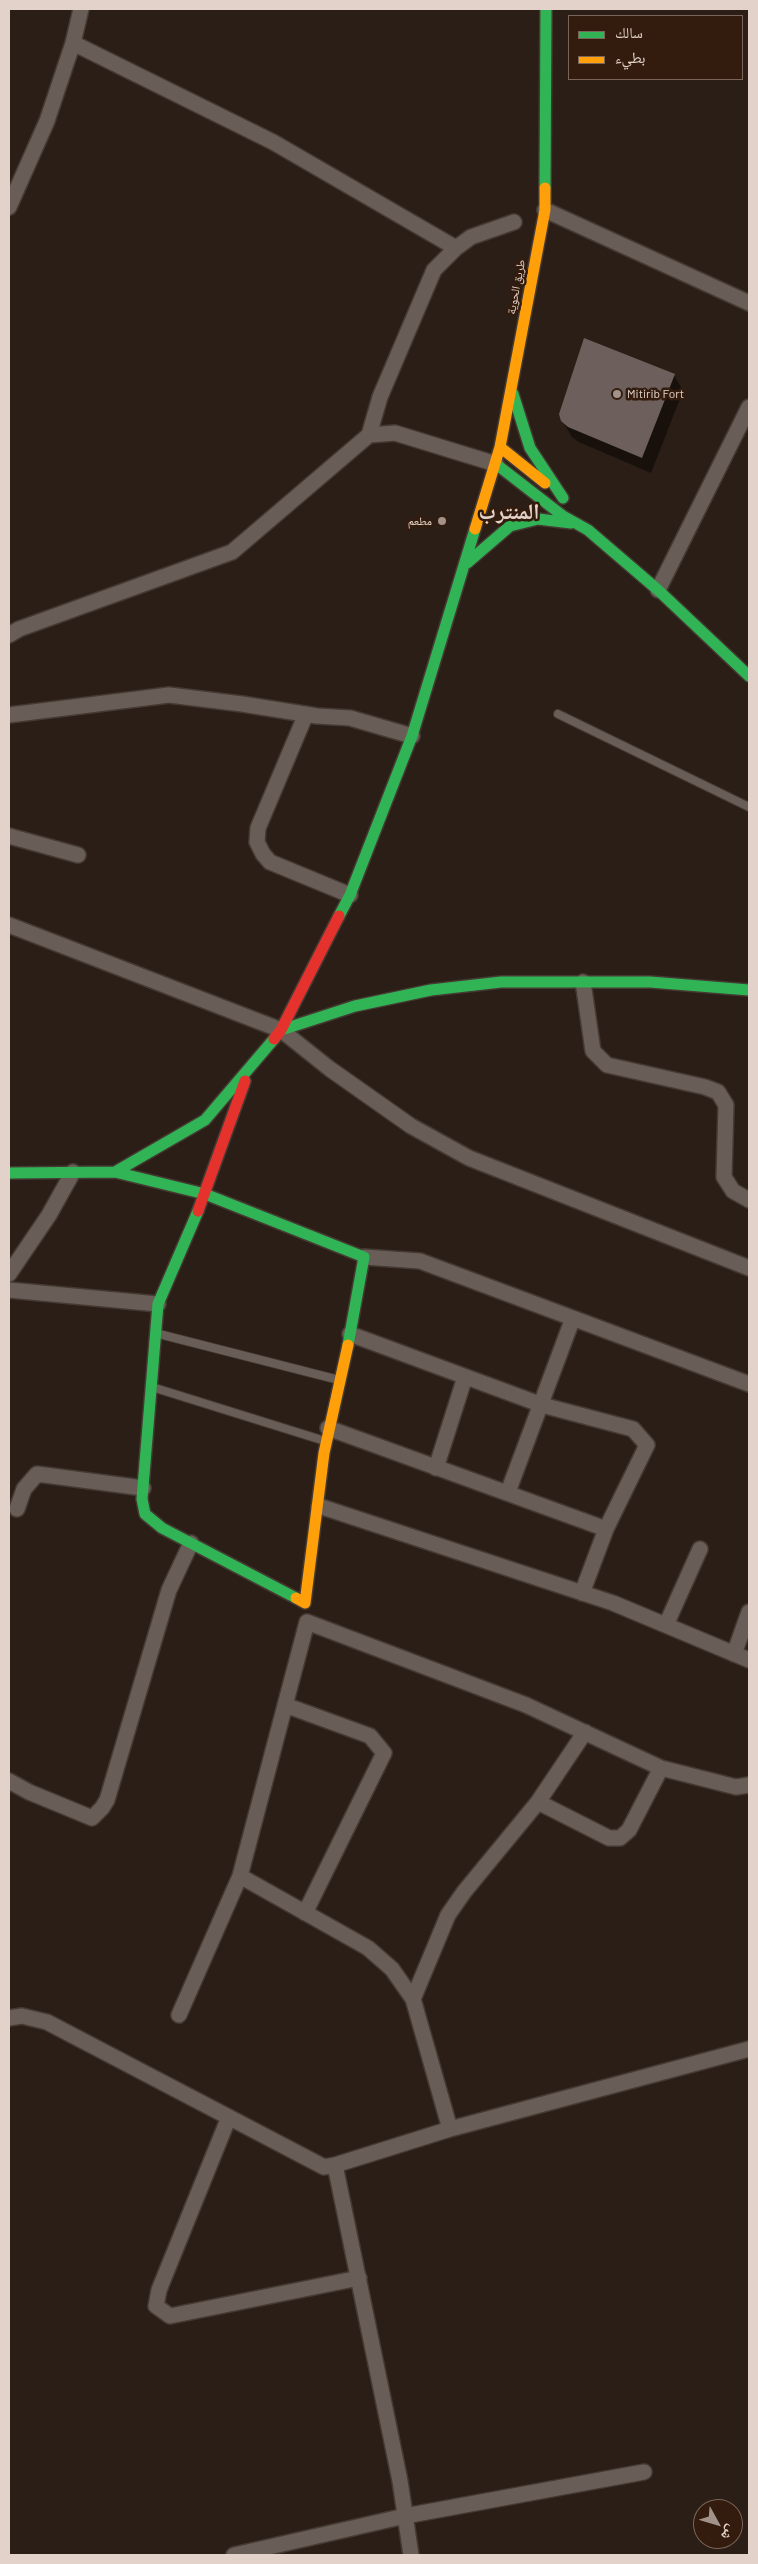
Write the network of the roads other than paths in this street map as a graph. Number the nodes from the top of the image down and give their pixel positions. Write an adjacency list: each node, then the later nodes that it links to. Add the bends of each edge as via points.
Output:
1 (81, 9): 3 (street)
2 (546, 9): 5 (street, طريق الحوية)
3 (74, 42): 4 (street, via 47,121); 7 (street, via 273,142)
4 (9, 206)
5 (545, 210): 8 (street); 9 (street, طريق الحوية)
6 (514, 222): 7 (street, via 471,237)
7 (456, 248): 11 (street, via 434,270 380,397)
8 (749, 303)
9 (511, 389): 12 (street, طريق الحوية); 14 (street, via 530,448)
10 (749, 407): 18 (street)
11 (369, 435): 13 (street, via 395,433); 19 (street, via 232,552)
12 (500, 447): 13 (street, طريق الحوية); 14 (street)
13 (496, 464): 15 (street); 17 (street, طريق الحوية)
14 (563, 498): 16 (street)
15 (575, 524): 16 (street); 17 (street, via 538,519 510,526)
16 (588, 530): 18 (street)
17 (465, 565): 24 (street, طريق الحوية)
18 (658, 590): 20 (street)
19 (9, 635)
20 (746, 667)
21 (306, 714): 23 (street, via 169,695); 24 (street, via 350,718); 28 (street, via 258,828 258,842 270,862)
22 (558, 714): 25 (lane)
23 (9, 715)
24 (412, 736): 28 (street, طريق الحوية)
25 (749, 807)
26 (9, 836): 27 (street)
27 (78, 855)
28 (350, 895): 32 (street, طريق الحوية)
29 (9, 925): 32 (street)
30 (583, 982): 31 (street, via 650,982); 32 (street, via 501,982 431,990 355,1006); 38 (street, via 593,1051 607,1065 718,1092 726,1105 724,1177 733,1191)
31 (749, 990)
32 (281, 1030): 33 (street, طريق الحوية); 40 (street, via 411,1126 469,1158)
33 (248, 1072): 35 (street, طريق الحوية, via 205,1120); 37 (street)
34 (73, 1172): 35 (street); 36 (street); 41 (street, via 49,1215)
35 (114, 1172): 37 (street)
36 (9, 1173)
37 (205, 1194): 39 (street); 43 (street)
38 (749, 1200)
39 (364, 1257): 44 (street, via 420,1261); 46 (street)
40 (749, 1268)
41 (9, 1274)
42 (9, 1290): 43 (street)
43 (158, 1304): 45 (street)
44 (573, 1318): 49 (street); 51 (street)
45 (157, 1334): 48 (lane); 50 (street)
46 (350, 1334): 47 (street); 48 (street)
47 (466, 1376): 51 (street); 53 (street)
48 (341, 1380): 52 (street)
49 (749, 1384)
50 (150, 1386): 52 (lane); 54 (street)
51 (542, 1405): 55 (street); 58 (street, via 633,1429 647,1445)
52 (327, 1435): 53 (street); 56 (street)
53 (436, 1468): 55 (street)
54 (143, 1488): 57 (street, via 37,1474 24,1489); 59 (street, via 145,1514 162,1528)
55 (508, 1492): 58 (street)
56 (319, 1506): 61 (street); 62 (street)
57 (17, 1509)
58 (606, 1529): 61 (street)
59 (191, 1543): 62 (street); 71 (street, via 170,1590 102,1808 92,1818)
60 (700, 1549): 65 (street)
61 (582, 1593): 65 (street)
62 (305, 1603): 64 (street)
63 (749, 1612): 66 (street)
64 (307, 1622): 68 (street); 69 (street, via 526,1705)
65 (666, 1625): 66 (street)
66 (734, 1654): 67 (street)
67 (749, 1660)
68 (285, 1705): 74 (street); 75 (street, via 370,1736 384,1753)
69 (585, 1732): 70 (street); 73 (street)
70 (661, 1768): 72 (street, via 736,1787); 73 (street, via 630,1830 620,1838 609,1838)
71 (9, 1781)
72 (749, 1786)
73 (538, 1802): 76 (street, via 448,1915)
74 (240, 1876): 75 (street); 77 (street)
75 (305, 1913): 76 (street, via 368,1948 392,1968)
76 (413, 1999): 81 (street)
77 (179, 2015)
78 (9, 2018): 80 (street, via 22,2016 47,2022)
79 (749, 2049): 81 (street)
80 (229, 2117): 82 (street, via 324,2167); 83 (street, via 159,2290 156,2306 170,2316)
81 (450, 2129): 82 (street)
82 (336, 2165): 83 (street)
83 (359, 2278): 85 (street)
84 (644, 2472): 85 (street)
85 (405, 2516): 86 (street); 87 (street)
86 (234, 2555)
87 (410, 2555)

